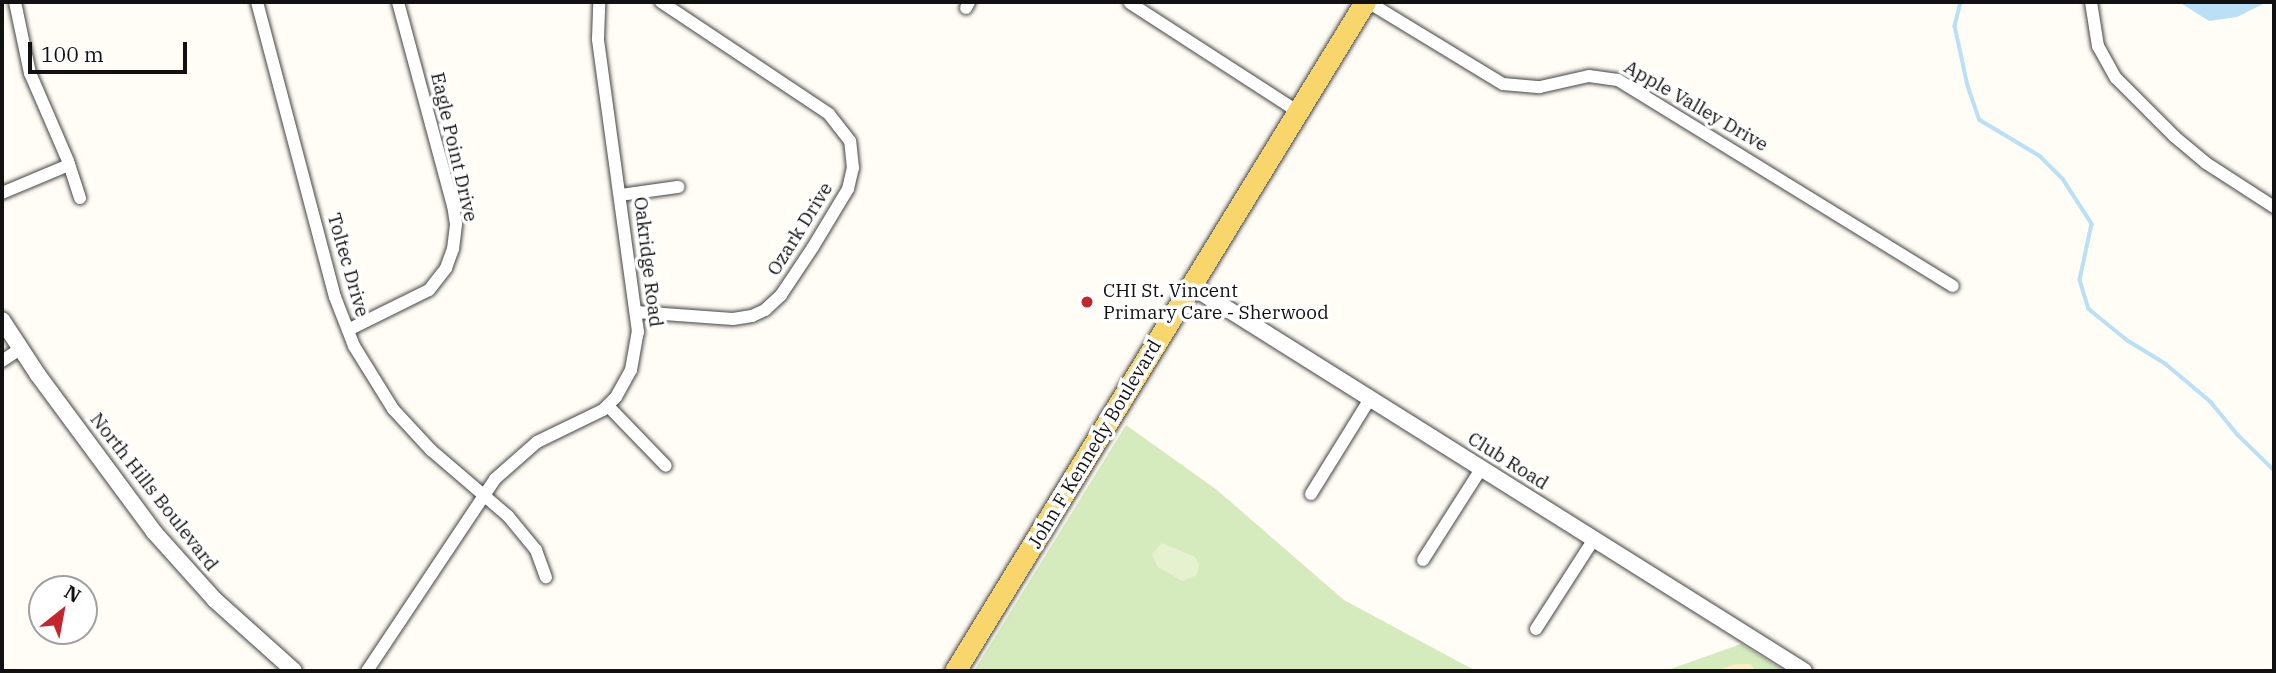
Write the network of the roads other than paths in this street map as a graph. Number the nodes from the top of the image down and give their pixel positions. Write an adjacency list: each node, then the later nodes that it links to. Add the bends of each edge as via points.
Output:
1 (15, 2): 10 (street, via 30,73)
2 (257, 2): 20 (street, Toltec Drive, via 335,297)
3 (398, 2): 20 (street, Eagle Point Drive, via 453,206 453,249 446,268 429,290)
4 (599, 2): 13 (street, Oakridge Road, via 598,39)
5 (661, 2): 18 (street, Ozark Drive, via 829,114 850,141 853,168 848,189 813,247 781,295 765,310 733,319)
6 (1367, 2): 9 (main road, John F Kennedy Boulevard); 17 (street, Apple Valley Drive, via 1503,84 1541,87 1589,76 1618,80)
7 (2091, 2): 15 (street, via 2098,46 2116,78 2206,163)
8 (1130, 3): 9 (street)
9 (1297, 111): 16 (main road, John F Kennedy Boulevard)
10 (69, 165): 12 (street); 14 (street)
11 (678, 187): 13 (street)
12 (2, 193)
13 (620, 195): 18 (street, Oakridge Road)
14 (80, 198)
15 (2274, 207)
16 (1191, 286): 23 (street, Club Road); 35 (main road, John F Kennedy Boulevard)
17 (1954, 286)
18 (636, 312): 24 (street, Oakridge Road, via 635,358)
19 (2, 320): 21 (street, North Hills Boulevard)
20 (348, 330): 27 (street, Toltec Drive, via 393,409 431,450)
21 (20, 349): 22 (street); 33 (street, North Hills Boulevard, via 154,532 215,600)
22 (2, 361)
23 (1370, 399): 26 (street, Club Road); 28 (street)
24 (608, 406): 25 (street); 27 (street, Oakridge Road, via 537,442)
25 (666, 466)
26 (1481, 469): 29 (street, Club Road); 30 (street)
27 (484, 493): 31 (street, Toltec Drive, via 531,543); 34 (street, Oakridge Road)
28 (1311, 494)
29 (1594, 539): 32 (street); 36 (street, Club Road)
30 (1423, 560)
31 (546, 577)
32 (1536, 629)
33 (294, 671)
34 (367, 671)
35 (955, 671)
36 (1804, 671)

